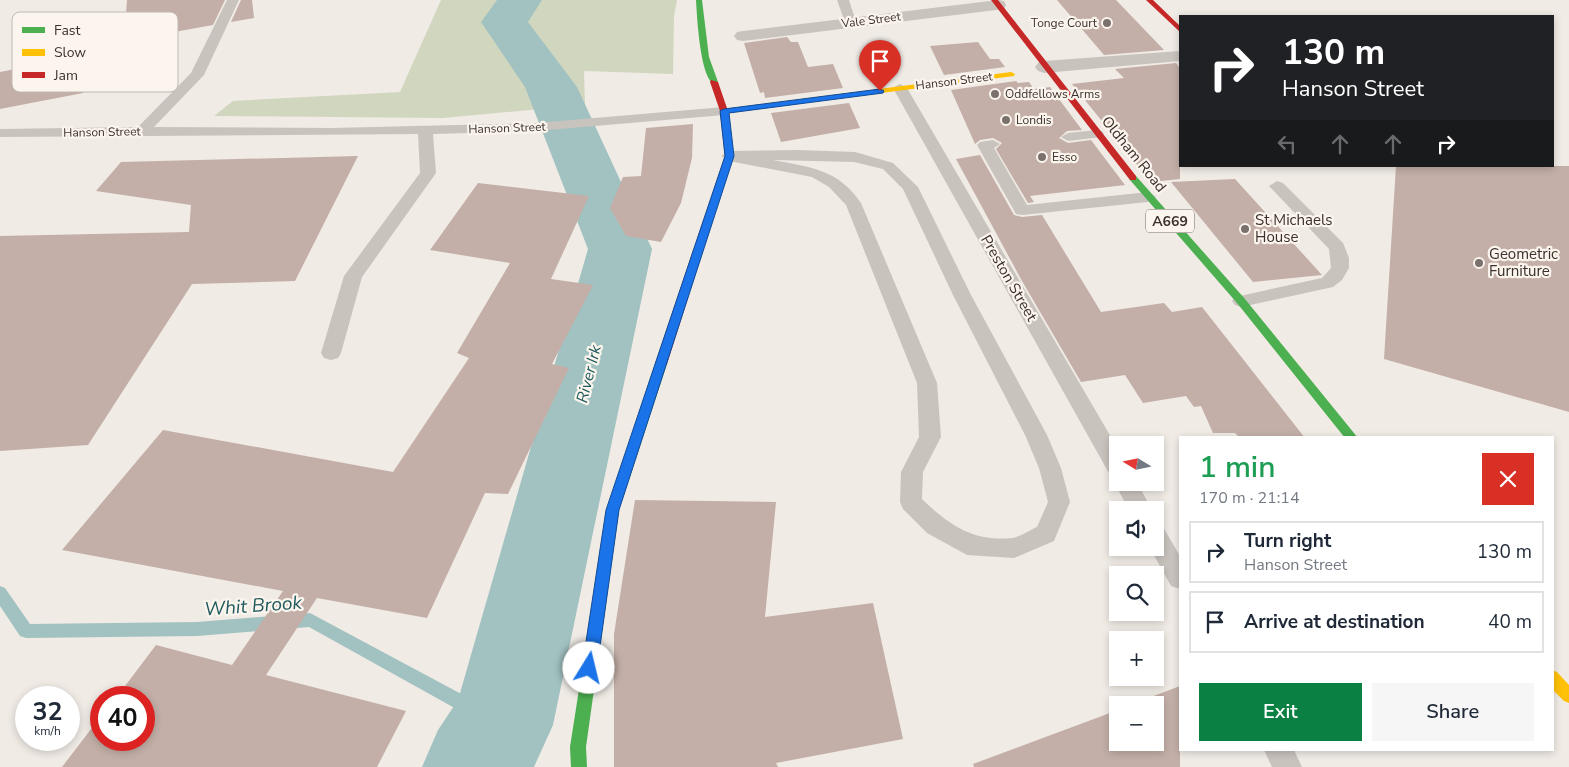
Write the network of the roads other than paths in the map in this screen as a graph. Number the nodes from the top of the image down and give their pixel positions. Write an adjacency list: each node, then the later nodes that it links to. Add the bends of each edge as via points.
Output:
1 (233, 0): 15 (lane, via 197,75)
2 (699, 0): 13 (street, via 705,57)
3 (843, 0): 6 (lane)
4 (1149, 0): 7 (street)
5 (996, 3): 6 (street, Vale Street); 10 (street, Oldham Road / A669)
6 (850, 22): 8 (street, Vale Street)
7 (1179, 29)
8 (743, 36)
9 (1179, 56): 10 (street)
10 (1044, 67): 17 (street, Oldham Road / A669)
11 (1011, 74): 12 (street, Hanson Street)
12 (900, 88): 13 (street, Hanson Street); 26 (lane, Preston Street)
13 (724, 111): 14 (lane, Hanson Street, via 536,128); 20 (street)
14 (425, 130): 15 (lane, Hanson Street); 24 (lane, via 428,173 353,276)
15 (142, 131): 16 (lane, Hanson Street)
16 (0, 134)
17 (1097, 134): 18 (lane); 22 (street, Oldham Road / A669)
18 (1068, 137)
19 (993, 144): 22 (lane, via 985,145 1022,210)
20 (730, 156): 20 (lane, via 854,158 888,166 910,187 1050,468 1059,502 1046,534 1014,548 968,545 935,526 911,502 912,472 930,437 927,383 853,203 835,184 817,173); 32 (street, via 613,510 578,748)
21 (1277, 186): 23 (lane, via 1337,247 1341,266 1335,278 1327,283)
22 (1148, 196): 23 (street, Oldham Road / A669)
23 (1240, 301): 25 (street, Oldham Road / A669)
24 (331, 353)
25 (1350, 436)
26 (1109, 452)
27 (1164, 550): 28 (lane)
28 (1179, 576)
29 (1554, 680): 30 (street)
30 (1569, 696)
31 (1279, 751): 33 (lane)
32 (579, 767)
33 (1288, 767)

